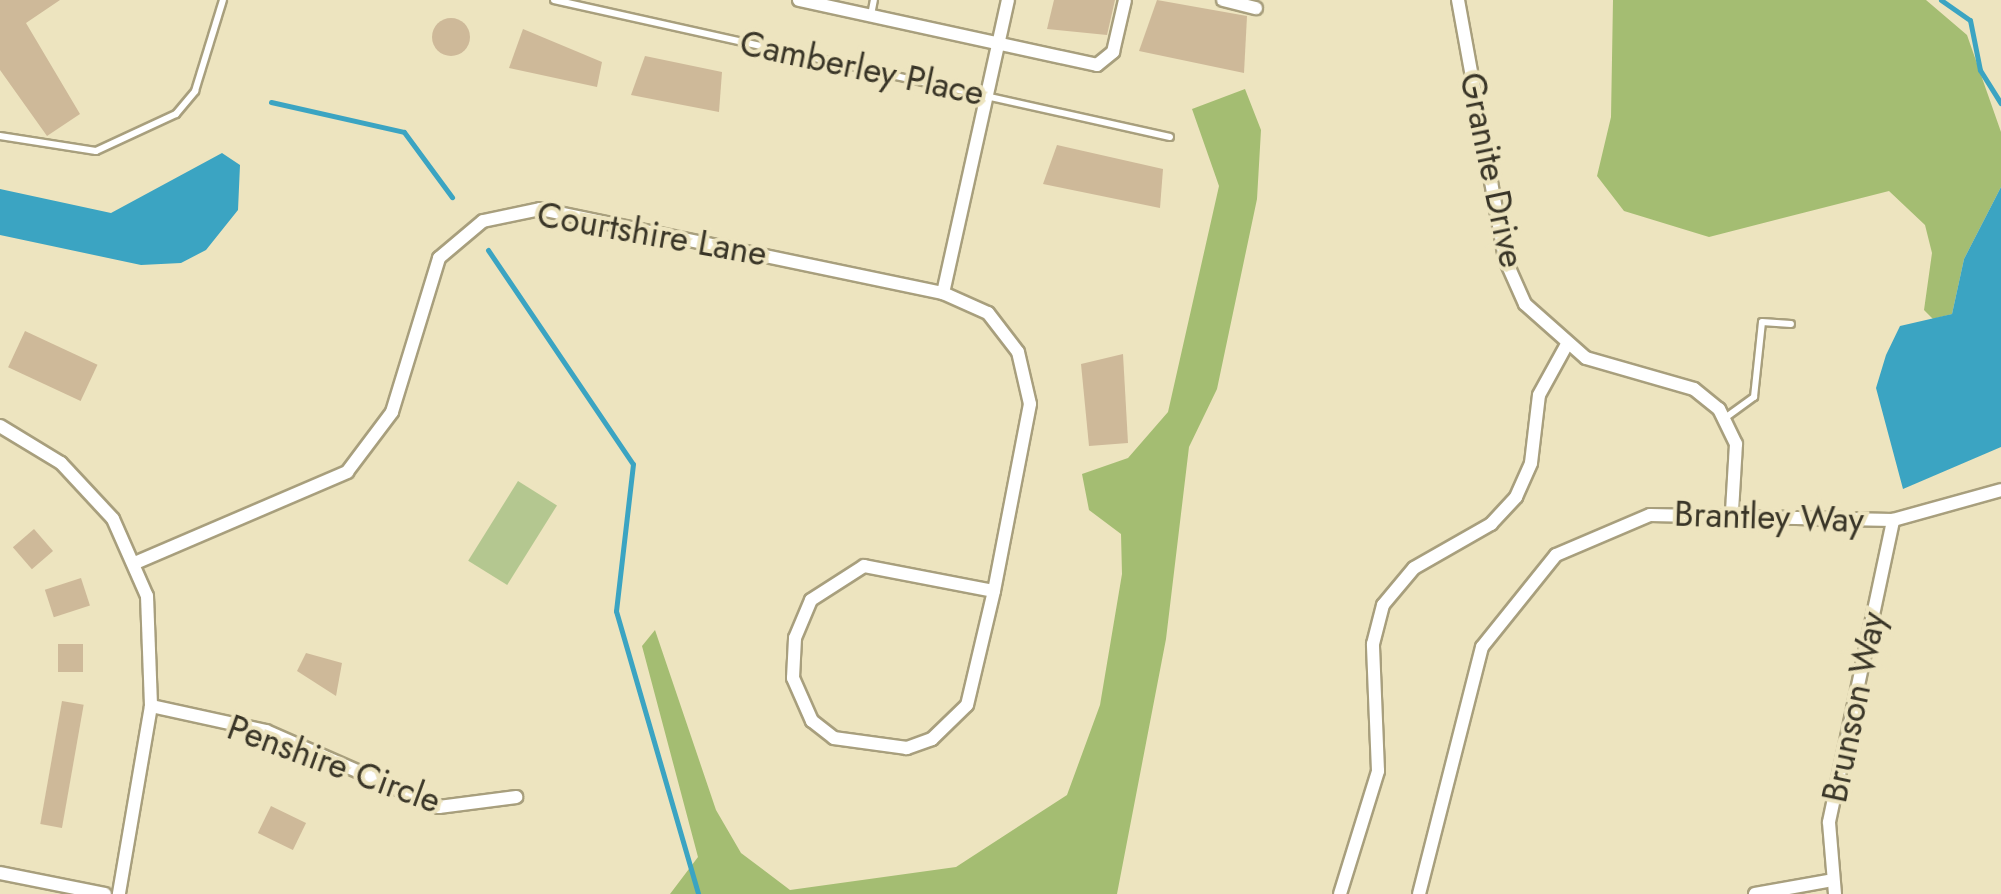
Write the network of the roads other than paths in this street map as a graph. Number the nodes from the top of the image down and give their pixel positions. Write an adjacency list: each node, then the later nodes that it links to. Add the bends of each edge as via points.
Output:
1 (222, 0): 13 (lane, via 195,91 176,114 96,152)
2 (554, 0): 12 (lane, Camberley Place)
3 (799, 0): 10 (street, Camberley Place)
4 (874, 0): 10 (lane)
5 (1008, 0): 11 (street)
6 (1125, 0): 11 (street, Camberley Place, via 1113,52 1097,65)
7 (1223, 0): 9 (street)
8 (1458, 0): 17 (street, Granite Drive, via 1505,259 1525,304)
9 (1256, 8)
10 (870, 16): 11 (street, Camberley Place)
11 (998, 45): 12 (street)
12 (987, 96): 14 (lane, Camberley Place); 15 (street)
13 (0, 136)
14 (1170, 138)
15 (944, 293): 23 (street, Courtshire Lane, via 581,214 510,212 439,258 392,412 368,453 325,486); 24 (street, Courtshire Lane, via 988,313 1028,378 1027,440)
16 (1790, 324): 18 (lane, via 1762,322 1754,397)
17 (1566, 346): 18 (street, Granite Drive, via 1694,389); 31 (street, via 1538,395 1531,462 1516,497 1491,524 1414,568 1384,605 1373,644 1378,771)
18 (1725, 418): 21 (street, via 1736,444)
19 (0, 426): 23 (street, via 61,463 113,519)
20 (2001, 490): 22 (street, Brantley Way)
21 (1732, 512): 22 (street, Brantley Way); 32 (street, Brantley Way, via 1616,524 1526,581 1468,685)
22 (1893, 520): 28 (street, Brunson Way, via 1830,822)
23 (135, 563): 25 (street, via 147,596)
24 (994, 590): 24 (street, Courtshire Lane, via 976,678 952,725 880,750 834,738 812,721 793,678 795,638 811,600 840,574 886,565)
25 (152, 706): 26 (street, Penshire Circle, via 266,732 438,807); 30 (street)
26 (516, 797)
27 (0, 872): 29 (street)
28 (1827, 881): 33 (street); 34 (street)
29 (105, 894)
30 (119, 894)
31 (1340, 894)
32 (1419, 894)
33 (1755, 894)
34 (1834, 894)

